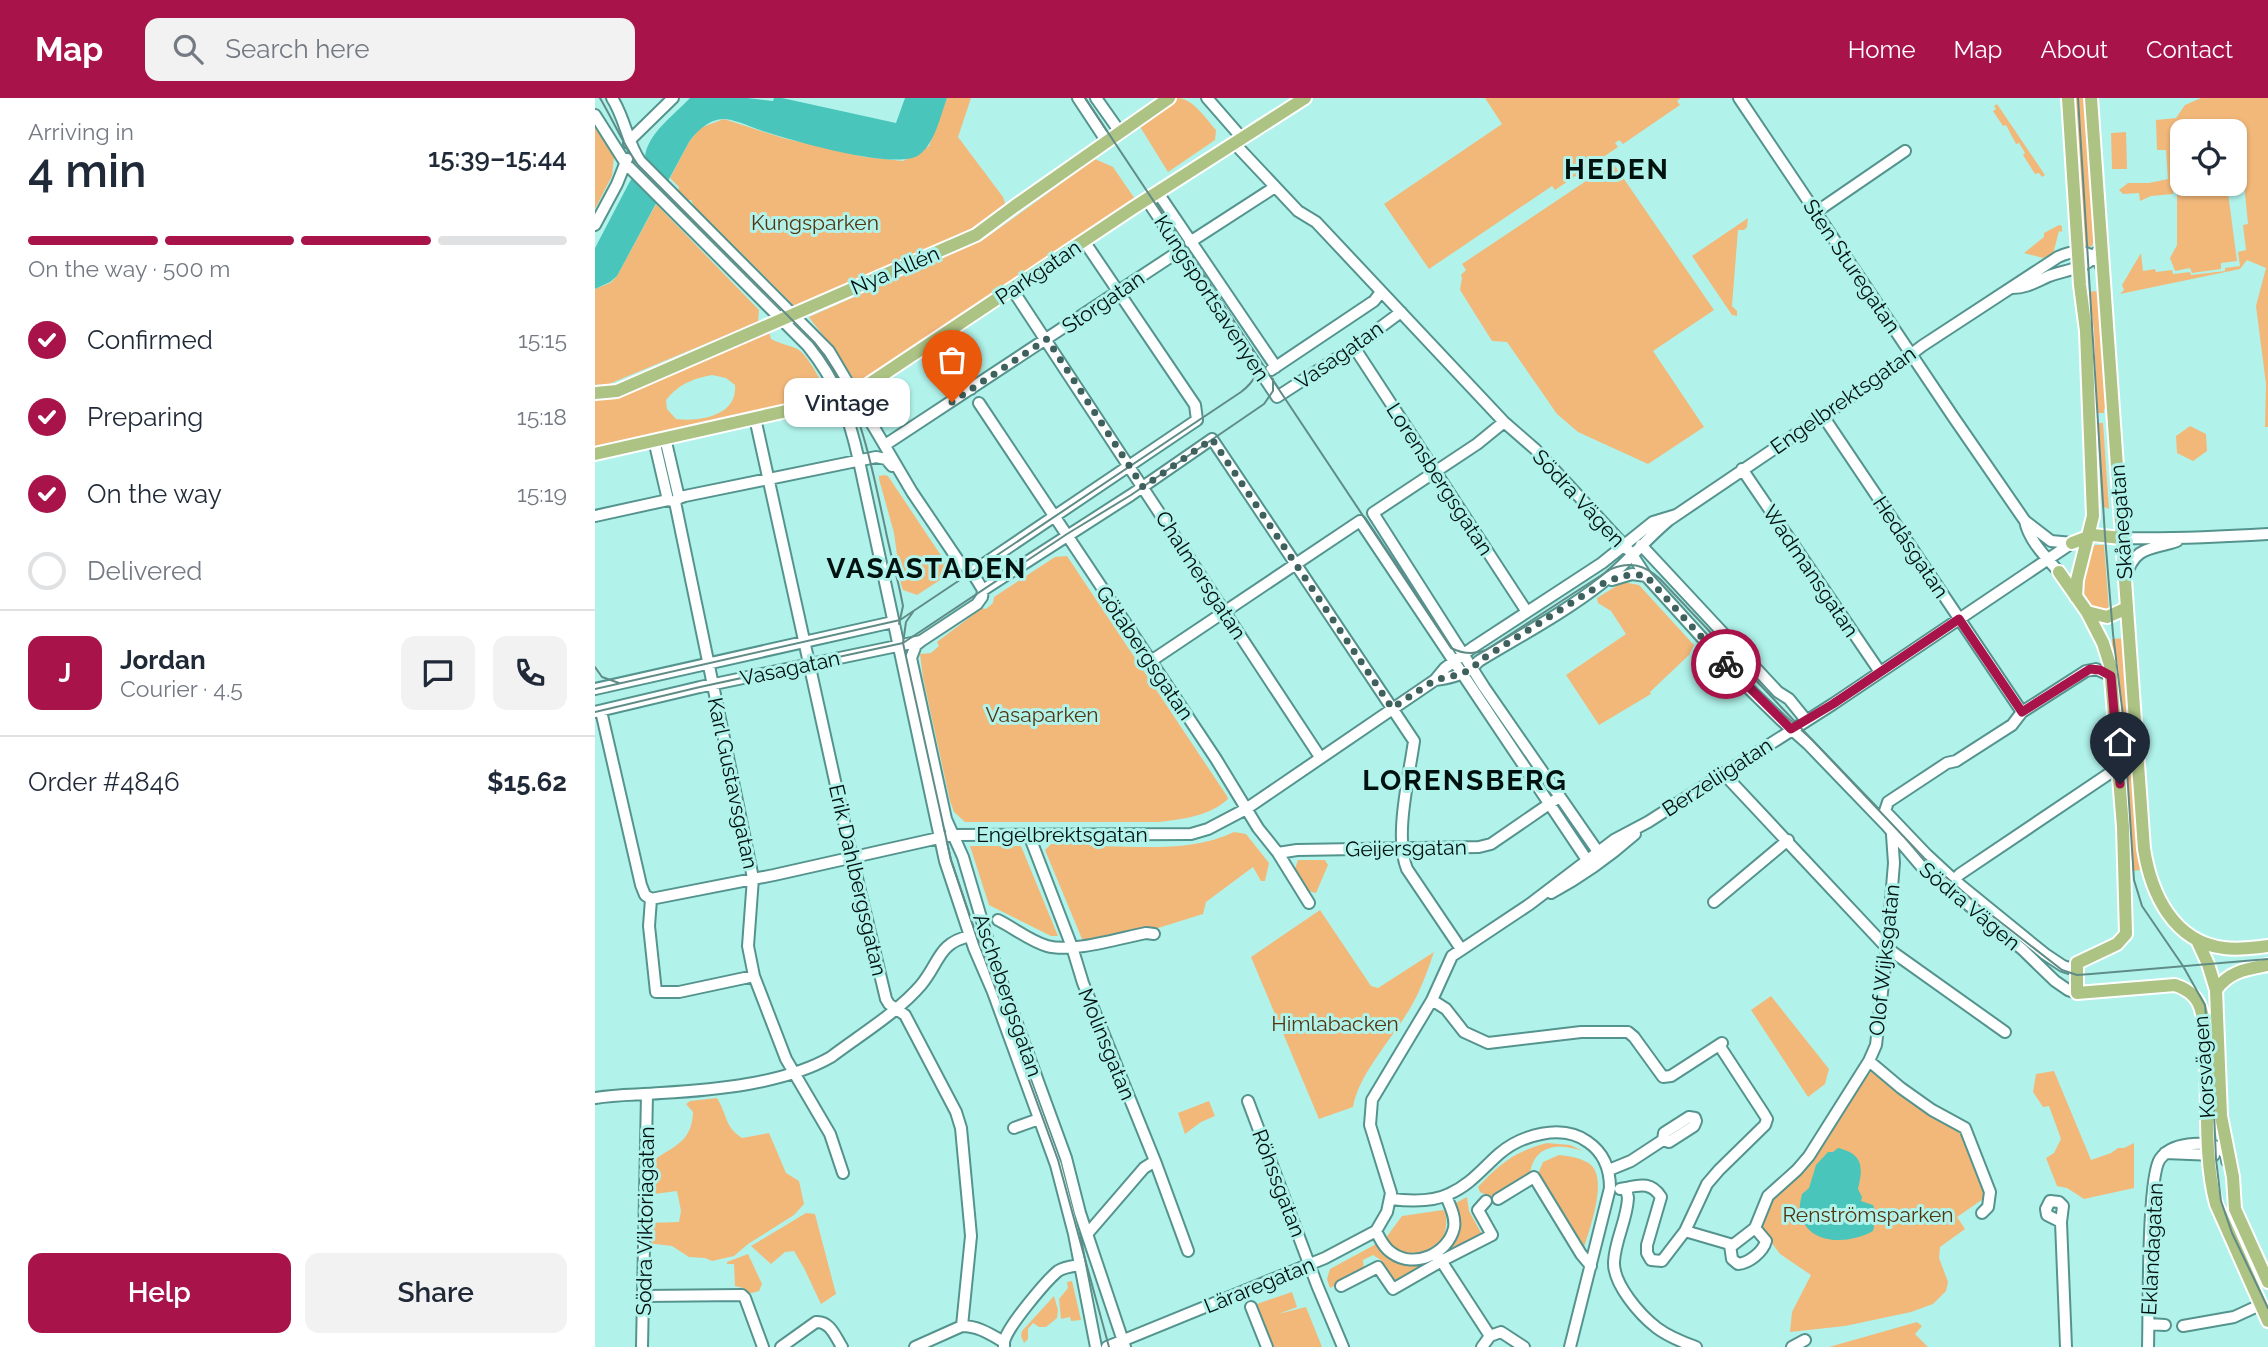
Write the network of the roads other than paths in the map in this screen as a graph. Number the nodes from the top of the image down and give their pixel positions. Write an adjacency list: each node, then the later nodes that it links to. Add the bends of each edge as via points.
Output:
1 (612, 98): 14 (street)
2 (674, 98): 14 (street)
3 (1078, 98): 16 (street)
4 (1096, 98): 13 (street)
5 (1169, 98): 13 (main road, Nya Allén)
6 (1207, 98): 15 (street, Södra Vägen)
7 (1305, 98): 15 (main road, Parkgatan)
8 (1728, 98): 9 (street, Sten Sturegatan)
9 (1739, 98): 21 (street, Sten Sturegatan)
10 (2068, 98): 27 (main road, Skånegatan)
11 (2091, 98): 25 (main road, Skånegatan)
12 (595, 115): 18 (street)
13 (1120, 132): 16 (main road, Nya Allén)
14 (630, 140): 18 (street)
15 (1238, 140): 19 (street, Södra Vägen); 20 (main road, Parkgatan)
16 (1107, 142): 36 (main road, Nya Allén, via 976,235)
17 (1905, 151): 21 (street)
18 (633, 164): 22 (street); 36 (street)
19 (1275, 187): 24 (street); 34 (street, Södra Vägen, via 1316,222)
20 (1152, 197): 23 (main road, Parkgatan); 24 (street, Kungsportsavenyen); 26 (street, Kungsportsavenyen)
21 (1816, 212): 40 (street, Sten Sturegatan)
22 (595, 225)
23 (1084, 241): 32 (main road, Parkgatan); 33 (street)
24 (1191, 242): 41 (street, Kungsportsavenyen)
25 (2101, 243): 28 (street); 30 (main road, Skånegatan)
26 (1181, 250): 33 (street, Storgatan); 42 (street, Kungsportsavenyen)
27 (2078, 251): 28 (street); 29 (main road, Skånegatan); 31 (street, Engelbrektsgatan, via 2058,257)
28 (2095, 257): 29 (street, Engelbrektsgatan); 30 (street)
29 (2079, 267): 31 (street, Engelbrektsgatan, via 2028,287); 70 (main road, Skånegatan, via 2093,516)
30 (2103, 270): 72 (main road, Skånegatan)
31 (2012, 288): 40 (street, Engelbrektsgatan)
32 (1012, 289): 37 (street, Chalmersgatan); 45 (main road, Parkgatan)
33 (1118, 291): 37 (street, Storgatan); 57 (street, via 1195,405 1197,420)
34 (1381, 292): 35 (street, Södra Vägen); 41 (street, Vasagatan)
35 (1401, 312): 38 (street, Vasagatan); 50 (street, Södra Vägen)
36 (786, 317): 44 (main road, Nya Allén, via 617,391); 45 (street)
37 (1047, 339): 43 (street, Storgatan); 57 (street, Chalmersgatan)
38 (1354, 346): 46 (street, Vasagatan); 59 (street, Lorensbergsgatan)
39 (948, 352): 43 (street)
40 (1912, 354): 48 (street, Engelbrektsgatan); 67 (street, Sten Sturegatan)
41 (1276, 367): 42 (street, Vasagatan)
42 (1263, 375): 46 (street, Kungsportsavenyen)
43 (971, 389): 53 (street, Storgatan)
44 (595, 393)
45 (848, 396): 49 (main road, Parkgatan); 52 (street, Aschebergsgatan); 53 (street)
46 (1277, 397)
47 (979, 403): 66 (street, Götabergsgatan)
48 (1823, 416): 58 (street, Engelbrektsgatan); 92 (street, Hedåsgatan)
49 (755, 418): 51 (main road, Parkgatan); 60 (street, Erik Dahlbergsgatan)
50 (1504, 422): 59 (street); 76 (street, Södra Vägen, via 1535,449)
51 (659, 439): 54 (main road, Parkgatan); 63 (street, Karl Gustavsgatan)
52 (855, 440): 55 (street, Aschebergsgatan); 56 (street, via 851,452)
53 (885, 445): 62 (street)
54 (595, 454)
55 (856, 461): 56 (street); 62 (street, via 885,458); 93 (street, Aschebergsgatan)
56 (835, 465): 60 (street)
57 (1130, 466): 61 (street, Chalmersgatan); 66 (street)
58 (1742, 469): 64 (street, Engelbrektsgatan); 103 (street, Wadmansgatan)
59 (1435, 472): 90 (street, Lorensbergsgatan); 97 (street, via 1373,513)
60 (767, 478): 63 (street); 95 (street, Erik Dahlbergsgatan)
61 (1143, 487): 68 (street); 80 (street, via 1212,439); 89 (street, Chalmersgatan)
62 (912, 492): 81 (street, via 958,561)
63 (674, 500): 65 (street); 100 (street, Karl Gustavsgatan)
64 (1676, 515): 75 (street, Engelbrektsgatan); 76 (street, Engelbrektsgatan, via 1653,522)
65 (595, 516)
66 (1055, 516): 68 (street, Götabergsgatan); 81 (street)
67 (2025, 521): 74 (street, via 2051,541); 79 (street, Sten Sturegatan)
68 (1067, 534): 86 (street); 98 (street, Götabergsgatan)
69 (2268, 534): 73 (street)
70 (2087, 536): 71 (main road); 74 (main road); 87 (main road, Skånegatan)
71 (2105, 536): 72 (main road); 78 (main road)
72 (2121, 538): 73 (street); 78 (main road, Skånegatan)
73 (2180, 540): 84 (street, via 2140,552 2132,559)
74 (2072, 542): 79 (street, Berzeliigatan)
75 (1641, 545): 77 (street, Engelbrektsgatan); 112 (street, Södra Vägen)
76 (1624, 546): 77 (street, Södra Vägen); 90 (street, Engelbrektsgatan)
77 (1633, 556): 83 (street, Södra Vägen); 85 (street, Engelbrektsgatan)
78 (2123, 557): 84 (main road, Skånegatan)
79 (2048, 559): 82 (street, Sten Sturegatan); 92 (street, Berzeliigatan)
80 (1296, 565): 89 (street); 99 (street, via 1360,521); 109 (street)
81 (972, 572): 86 (street)
82 (2059, 572): 87 (main road)
83 (1646, 576): 85 (street, Engelbrektsgatan, via 1622,576); 113 (street, Södra Vägen)
84 (2125, 580): 88 (main road, Skånegatan)
85 (1600, 585): 102 (street, Engelbrektsgatan)
86 (983, 590): 94 (street, via 977,604)
87 (2076, 597): 91 (main road)
88 (2127, 608): 91 (main road, via 2107,617); 140 (main road, Skånegatan, via 2146,865 2163,908)
89 (1225, 611): 98 (street); 114 (street, Chalmersgatan)
90 (1527, 612): 97 (street, Engelbrektsgatan)
91 (2087, 612): 105 (main road, via 2106,651)
92 (1959, 619): 103 (street, Berzeliigatan); 111 (street, Hedåsgatan)
93 (893, 622): 95 (street, Vasagatan); 96 (street, Aschebergsgatan)
94 (921, 641): 96 (street, Vasagatan); 120 (street, Aschebergsgatan, via 911,658)
95 (806, 642): 100 (street, Vasagatan); 101 (street, Erik Dahlbergsgatan)
96 (900, 644): 101 (street, Vasagatan); 123 (street, Aschebergsgatan)
97 (1464, 654): 99 (street, Engelbrektsgatan); 102 (street)
98 (1151, 661): 119 (street, Götabergsgatan)
99 (1454, 662): 104 (street); 106 (street, Engelbrektsgatan)
100 (709, 663): 107 (street, Karl Gustavsgatan); 108 (street, Vasagatan)
101 (811, 664): 107 (street, Vasagatan); 129 (street, Erik Dahlbergsgatan)
102 (1473, 668): 104 (street, Engelbrektsgatan); 117 (street)
103 (1880, 672): 112 (street, Berzeliigatan)
104 (1461, 674): 106 (street, Engelbrektsgatan); 118 (street)
105 (2111, 676): 111 (street, via 2090,669); 115 (main road)
106 (1435, 680): 109 (street, Engelbrektsgatan)
107 (713, 684): 110 (street, Vasagatan); 132 (street, Karl Gustavsgatan)
108 (596, 686)
109 (1392, 708): 114 (street, Engelbrektsgatan); 125 (street, via 1413,741)
110 (598, 711): 134 (street, via 641,886)
111 (2022, 712): 133 (street, Södra Vägen, via 2012,725 1888,802 1885,811)
112 (1806, 720): 113 (street, Berzeliigatan)
113 (1791, 729): 116 (street, Berzeliigatan); 122 (street, Södra Vägen)
114 (1320, 757): 119 (street, Engelbrektsgatan)
115 (2119, 767): 133 (street); 146 (main road, via 2126,934 2117,944 2080,961)
116 (1723, 773): 124 (street); 128 (street, Berzeliigatan, via 1648,822 1619,848)
117 (1561, 797): 118 (street, Geijersgatan); 128 (street)
118 (1549, 804): 125 (street, Geijersgatan, via 1491,844); 131 (street)
119 (1245, 809): 121 (street, Engelbrektsgatan, via 1191,834); 126 (street, Götabergsgatan)
120 (952, 835): 121 (street, Engelbrektsgatan); 123 (street, Engelbrektsgatan); 179 (street, Aschebergsgatan)
121 (1029, 835): 142 (street, Molinsgatan)
122 (1892, 835): 127 (street, Södra Vägen); 130 (street, Olof Wijksgatan)
123 (940, 837): 129 (street, Engelbrektsgatan); 139 (street, Aschebergsgatan)
124 (1788, 840): 135 (street); 143 (street)
125 (1402, 848): 126 (street, Geijersgatan); 144 (street, via 1407,869)
126 (1278, 853): 136 (street, Götabergsgatan)
127 (1909, 854): 130 (street, Olof Wijksgatan, via 1902,854); 149 (street, Södra Vägen, via 2055,981)
128 (1600, 855): 131 (street, Berzeliigatan)
129 (852, 857): 132 (street, Engelbrektsgatan); 151 (street, Erik Dahlbergsgatan, via 885,994)
130 (1894, 863): 143 (street, Olof Wijksgatan)
131 (1587, 865): 144 (street, Berzeliigatan, via 1570,883)
132 (753, 878): 134 (street, Engelbrektsgatan); 147 (street, Karl Gustavsgatan, via 748,946)
133 (1954, 880): 146 (street, Södra Vägen, via 2045,954)
134 (651, 899): 147 (street, via 656,992 679,992)
135 (1714, 902)
136 (1309, 903)
137 (998, 920): 142 (street, via 1044,945)
138 (1154, 934): 142 (street)
139 (970, 936): 151 (street, via 949,943 921,985); 160 (street, Aschebergsgatan)
140 (2192, 936): 141 (main road, via 2223,948); 148 (main road, Korsvägen, via 2209,964)
141 (2268, 946)
142 (1072, 947): 165 (street, Molinsgatan)
143 (1887, 948): 153 (street); 154 (street, Olof Wijksgatan, via 1876,1045)
144 (1461, 949): 150 (street, via 1452,956)
145 (2268, 965): 148 (main road, via 2235,972)
146 (2076, 970): 149 (main road)
147 (754, 976): 155 (street, Karl Gustavsgatan)
148 (2216, 990): 152 (main road, Korsvägen)
149 (2077, 993): 152 (main road, Korsvägen, via 2175,985 2188,991)
150 (1431, 1000): 171 (street, via 1370,1109 1370,1125); 178 (street, via 1446,1009 1464,1031 1489,1044 1623,1031 1634,1037 1663,1077 1722,1043 1767,1122 1707,1184)
151 (895, 1009): 155 (street, via 831,1057); 194 (street, Erik Dahlbergsgatan, via 905,1015 961,1128 971,1236)
152 (2210, 1019): 156 (main road, Korsvägen)
153 (2005, 1031)
154 (1870, 1061): 174 (street, via 1932,1110 1965,1128 1990,1192); 176 (street, Olof Wijksgatan, via 1809,1156 1768,1196)
155 (792, 1073): 157 (street, via 717,1089); 167 (street, Karl Gustavsgatan, via 831,1134)
156 (2213, 1089): 163 (main road, Korsvägen); 164 (main road, Korsvägen)
157 (647, 1094): 158 (street); 188 (street, Södra Viktoriagatan)
158 (595, 1098)
159 (1248, 1101): 184 (street, Röhssgatan)
160 (1039, 1119): 161 (street); 183 (street, Aschebergsgatan, via 1056,1164)
161 (1014, 1128)
162 (1663, 1140): 166 (street)
163 (2225, 1145): 164 (street, Eklandagatan, via 2219,1154); 186 (main road, Korsvägen, via 2235,1209)
164 (2208, 1150): 189 (main road, Korsvägen, via 2216,1204); 192 (street, Eklandagatan, via 2165,1153 2158,1161)
165 (1155, 1161): 179 (street); 181 (street, Molinsgatan)
166 (1609, 1170): 168 (street); 170 (street, via 1597,1149 1584,1139 1545,1133 1509,1147 1470,1182)
167 (843, 1173)
168 (1610, 1188): 169 (street); 185 (street)
169 (1626, 1188): 178 (street, via 1649,1186 1661,1198 1647,1245 1651,1260 1663,1259); 210 (street, via 1627,1204 1614,1261 1618,1281 1656,1327)
170 (1446, 1196): 171 (street); 182 (street, via 1454,1224)
171 (1391, 1199): 177 (street)
172 (1498, 1199): 185 (street, via 1534,1177)
173 (1486, 1201): 182 (street, via 1478,1210 1492,1235)
174 (1982, 1213)
175 (2061, 1222): 212 (street)
176 (1755, 1228): 180 (street); 180 (street, Olof Wijksgatan, via 1766,1241 1745,1263 1732,1259)
177 (1375, 1231): 182 (street, via 1398,1257); 184 (street, Läraregatan)
178 (1685, 1231): 180 (street, Olof Wijksgatan)
179 (1089, 1233): 199 (street, Aschebergsgatan)
180 (1731, 1245)
181 (1188, 1251)
182 (1439, 1257): 187 (street, via 1393,1289 1378,1267); 197 (street)
183 (1080, 1265): 198 (street, via 1059,1271 1006,1333); 206 (street, Aschebergsgatan)
184 (1310, 1265): 199 (street, Läraregatan); 208 (street, Röhssgatan)
185 (1591, 1266): 209 (street)
186 (2268, 1282)
187 (1341, 1286)
188 (643, 1296): 201 (street, Södra Viktoriagatan); 202 (street, via 738,1295 745,1298)
189 (2260, 1306): 191 (main road); 195 (street, via 2234,1317)
190 (1251, 1307): 207 (street)
191 (2268, 1321)
192 (2149, 1324): 193 (street); 213 (street, Eklandagatan)
193 (2165, 1325)
194 (962, 1326): 198 (street, via 975,1326); 205 (street)
195 (2183, 1326)
196 (1805, 1340): 211 (street)
197 (1485, 1343): 200 (street, via 1501,1332)
198 (1004, 1344)
199 (1118, 1345)
200 (1519, 1346)
201 (642, 1347)
202 (763, 1347)
203 (781, 1347): 204 (street, via 816,1322 829,1326)
204 (842, 1347)
205 (915, 1347)
206 (1096, 1347)
207 (1267, 1347)
208 (1343, 1347)
209 (1570, 1347)
210 (1696, 1347)
211 (1792, 1347)
212 (2066, 1347)
213 (2148, 1347)

